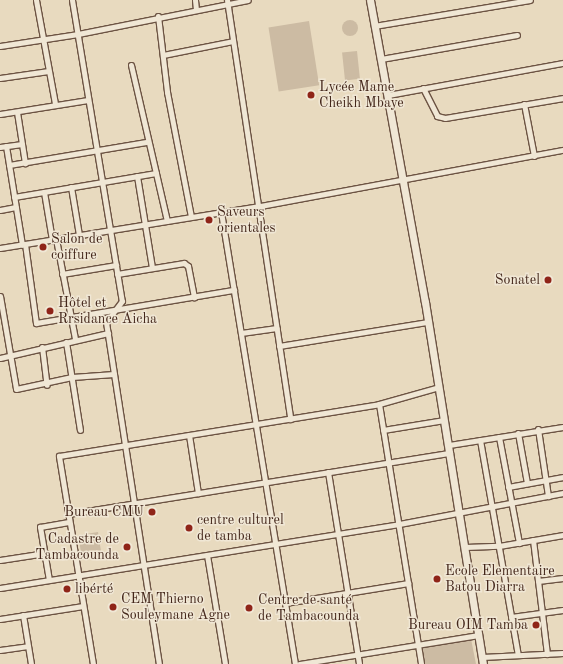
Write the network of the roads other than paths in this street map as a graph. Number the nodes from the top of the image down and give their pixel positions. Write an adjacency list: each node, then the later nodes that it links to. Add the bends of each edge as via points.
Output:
1 (36, 0): 13 (street)
2 (72, 0): 11 (street)
3 (194, 0): 8 (street)
4 (248, 0): 7 (street)
5 (370, 0): 10 (main road)
6 (530, 0): 10 (street)
7 (227, 2): 8 (street); 14 (street)
8 (196, 9): 9 (street)
9 (158, 16): 11 (street); 16 (street)
10 (374, 26): 17 (main road)
11 (78, 34): 13 (street); 25 (street)
12 (517, 35): 17 (street)
13 (43, 40): 15 (street); 20 (street)
14 (233, 41): 16 (street); 45 (street)
15 (0, 46)
16 (163, 55): 49 (street)
17 (381, 59): 23 (main road)
18 (563, 63): 22 (street, via 446,87)
19 (131, 65): 30 (street)
20 (49, 71): 21 (street); 26 (street)
21 (0, 78)
22 (424, 88): 23 (street); 27 (street, via 439,118)
23 (388, 95): 40 (main road)
24 (563, 98): 27 (street)
25 (88, 100): 26 (street); 33 (street)
26 (55, 104): 28 (street)
27 (524, 104): 35 (street)
28 (17, 112): 29 (street); 31 (street)
29 (0, 114)
30 (146, 142): 33 (street); 38 (street)
31 (22, 144): 32 (street); 36 (street)
32 (3, 147): 37 (street)
33 (97, 150): 36 (street); 41 (street)
34 (563, 150): 35 (street)
35 (534, 156): 40 (street)
36 (25, 163): 37 (street)
37 (9, 165): 44 (street)
38 (156, 173): 39 (street); 50 (street)
39 (137, 176): 41 (street); 51 (street)
40 (404, 180): 45 (street); 66 (main road)
41 (102, 182): 42 (street); 52 (street)
42 (71, 187): 43 (street); 53 (street)
43 (44, 192): 44 (street); 54 (street)
44 (14, 196): 46 (street)
45 (260, 206): 48 (street); 67 (street)
46 (16, 207): 47 (street); 55 (street)
47 (0, 210)
48 (221, 212): 49 (street); 61 (street)
49 (191, 217): 50 (street)
50 (167, 221): 51 (street)
51 (145, 225): 52 (street); 58 (street)
52 (110, 230): 53 (street); 57 (street)
53 (79, 235): 54 (street)
54 (54, 239): 55 (street); 59 (street)
55 (23, 244): 56 (street); 65 (street, via 36,323)
56 (0, 248)
57 (116, 265): 59 (street); 60 (street)
58 (152, 268): 60 (street); 62 (street, via 186,264)
59 (62, 274): 65 (street)
60 (117, 274): 64 (street, via 122,301)
61 (234, 290): 62 (street); 69 (street)
62 (194, 297): 64 (street)
63 (0, 299): 74 (street)
64 (116, 310): 65 (street); 68 (street, via 106,322)
65 (70, 315): 70 (street)
66 (428, 322): 72 (street); 79 (main road)
67 (277, 328): 69 (street); 72 (street)
68 (108, 333): 70 (street); 76 (street)
69 (241, 333): 83 (street)
70 (75, 339): 71 (street)
71 (66, 342): 73 (street); 77 (street)
72 (279, 346): 81 (street)
73 (42, 348): 74 (street); 78 (street)
74 (10, 356): 75 (street); 78 (street, via 16,389)
75 (0, 358)
76 (114, 374): 77 (street); 92 (street)
77 (72, 377): 78 (street); 85 (street)
78 (47, 384)
79 (439, 387): 80 (street); 82 (main road)
80 (379, 404): 81 (street); 86 (street)
81 (290, 418): 83 (street)
82 (444, 420): 86 (street); 93 (main road)
83 (256, 424): 89 (street); 99 (street)
84 (563, 427): 87 (street)
85 (80, 430)
86 (383, 430): 95 (street)
87 (538, 430): 88 (street); 98 (street)
88 (518, 433): 90 (street); 100 (street)
89 (189, 435): 92 (street); 102 (street)
90 (499, 437): 91 (street); 101 (street)
91 (480, 440): 93 (street); 107 (street)
92 (126, 445): 106 (street); 109 (street, via 59,456)
93 (449, 445): 94 (main road)
94 (450, 453): 95 (street); 108 (main road)
95 (389, 463): 96 (street); 111 (street)
96 (328, 472): 99 (street); 112 (street)
97 (563, 476): 98 (street)
98 (545, 480): 100 (street); 104 (street)
99 (265, 482): 102 (street); 116 (street)
100 (527, 483): 101 (street)
101 (508, 487): 105 (street)
102 (198, 493): 106 (street)
103 (563, 493): 104 (street)
104 (548, 496): 105 (street)
105 (511, 502): 107 (street); 115 (street)
106 (136, 503): 109 (street); 122 (street)
107 (492, 506): 108 (street); 117 (street)
108 (459, 512): 111 (street); 118 (main road)
109 (68, 514): 110 (street)
110 (69, 522): 119 (street, via 40,527); 123 (street)
111 (399, 524): 112 (street); 127 (street)
112 (338, 534): 116 (street); 129 (street)
113 (563, 535): 114 (street)
114 (533, 540): 115 (street); 126 (street)
115 (519, 543): 117 (street)
116 (275, 544): 120 (street); 130 (street)
117 (499, 546): 118 (street); 135 (street)
118 (465, 547): 137 (main road)
119 (45, 553): 121 (street); 125 (street)
120 (207, 555): 122 (street); 149 (street)
121 (0, 560)
122 (143, 565): 123 (street); 148 (street)
123 (78, 575): 125 (street); 131 (street)
124 (563, 578): 126 (street)
125 (49, 580): 128 (street)
126 (538, 581): 133 (street)
127 (408, 583): 129 (street); 138 (street)
128 (0, 588)
129 (347, 592): 130 (street); 143 (street)
130 (285, 603): 150 (street)
131 (83, 606): 134 (street); 147 (street)
132 (563, 610): 133 (street)
133 (542, 613): 135 (street); 142 (street)
134 (23, 615): 136 (street); 139 (street)
135 (512, 617): 144 (street)
136 (0, 619)
137 (478, 635): 138 (street); 145 (main road)
138 (418, 645): 143 (street); 153 (street)
139 (28, 646): 140 (street); 146 (street)
140 (0, 650)
141 (563, 653): 142 (street)
142 (547, 654): 144 (street)
143 (358, 655): 151 (street); 152 (street)
144 (518, 655): 145 (street)
145 (483, 660)
146 (31, 664)
147 (92, 664)
148 (159, 664)
149 (226, 664)
150 (295, 664)
151 (299, 664)
152 (359, 664)
153 (422, 664)

